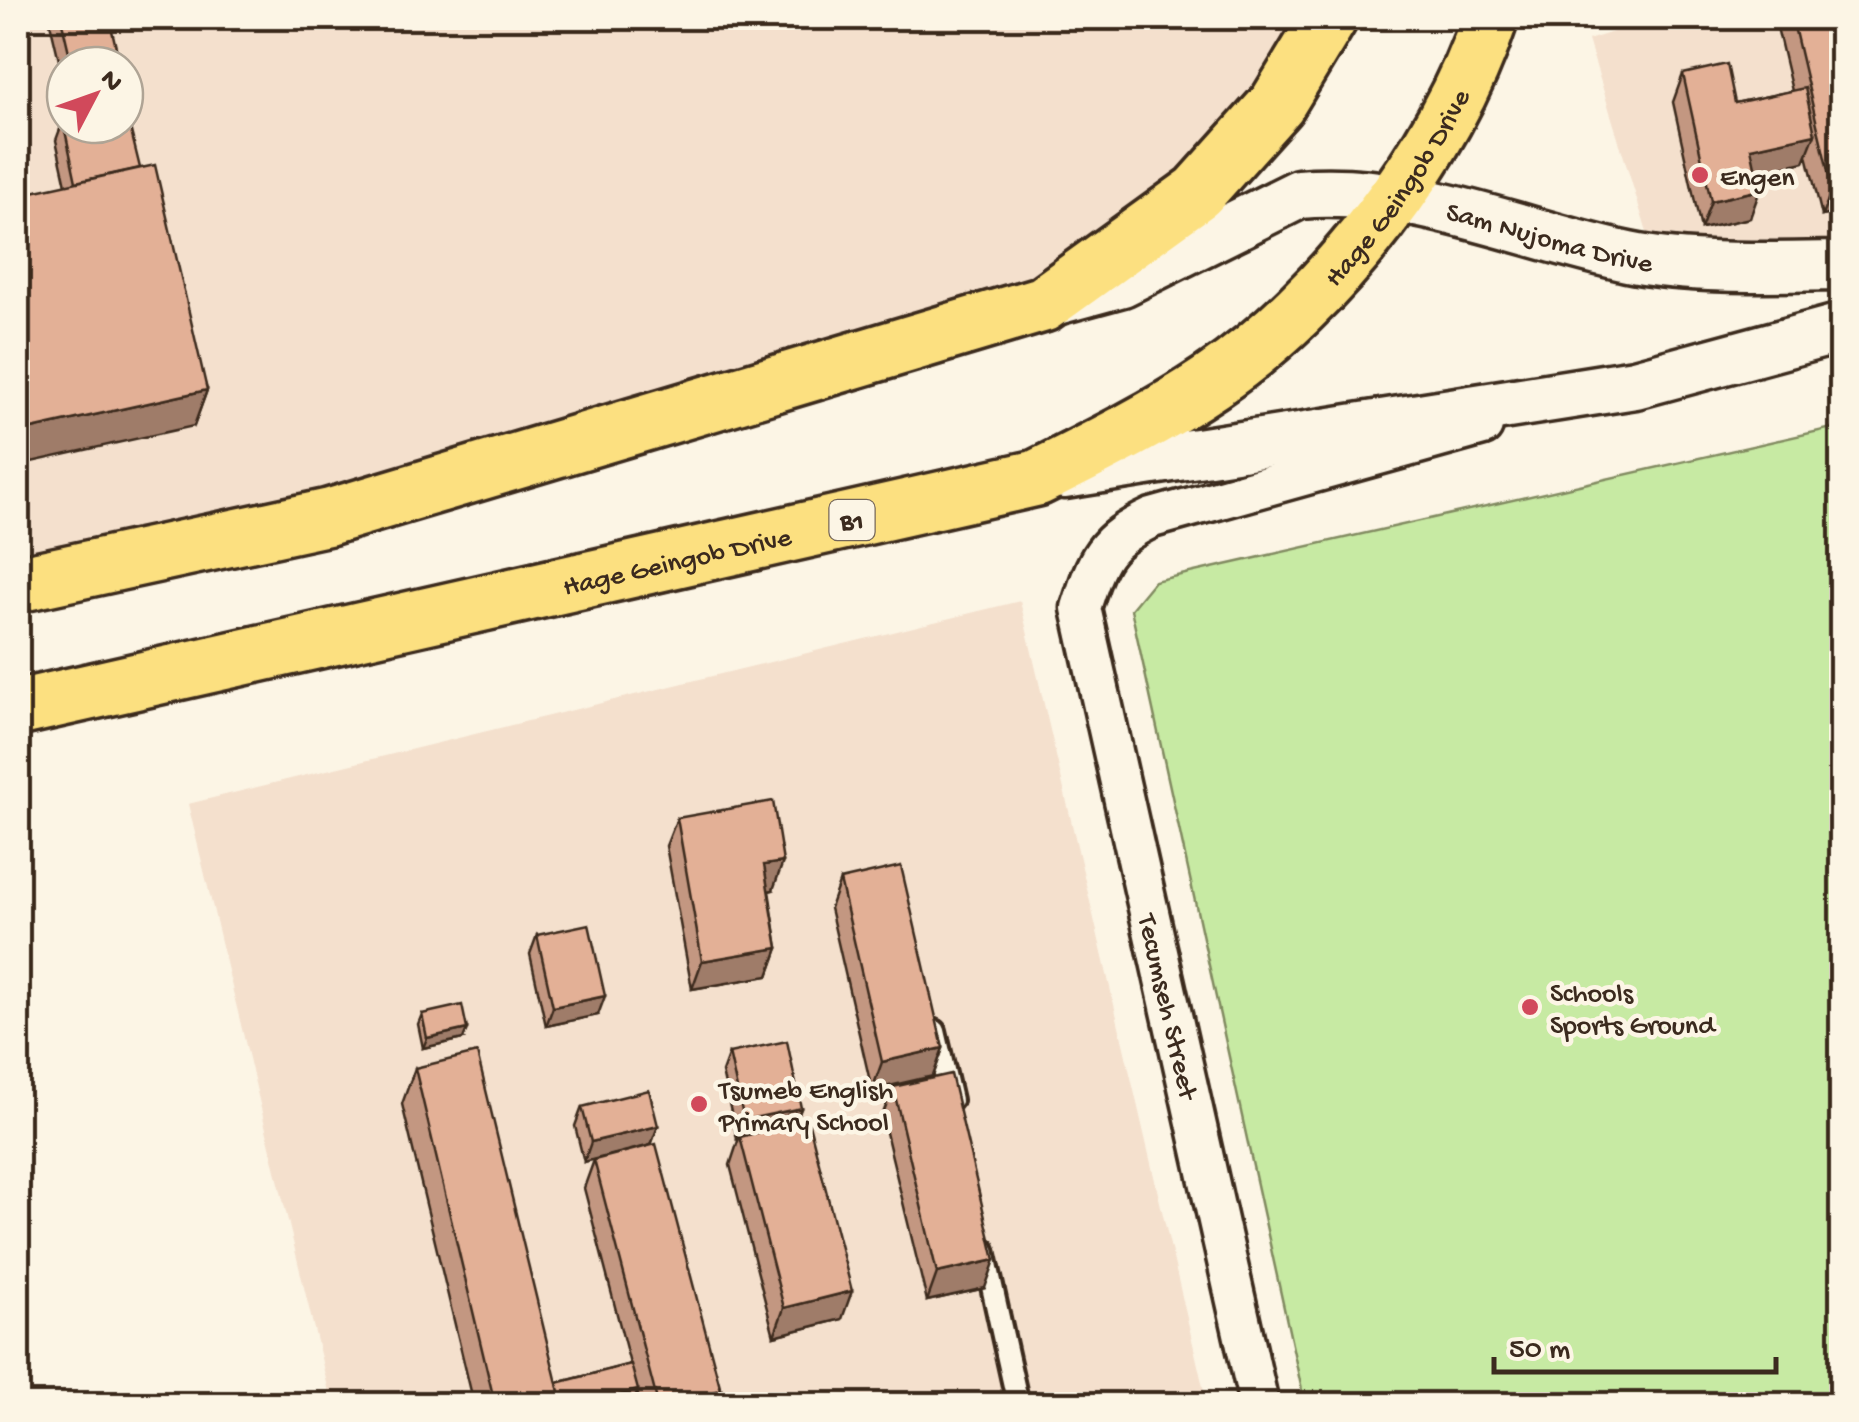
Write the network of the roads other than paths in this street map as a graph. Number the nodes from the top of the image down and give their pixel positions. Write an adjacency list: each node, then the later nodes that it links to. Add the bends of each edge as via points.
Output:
1 (1329, 18): 5 (highway, via 1278,104 1198,192)
2 (1490, 18): 3 (highway, Hage Geingob Drive / B1, via 1455,100)
3 (1396, 202): 4 (street, Sam Nujoma Drive, via 1633,258); 5 (street, Sam Nujoma Drive, via 1299,194 1122,282); 8 (highway, Hage Geingob Drive / B1, via 1274,334 1140,426)
4 (1842, 266)
5 (1044, 304): 9 (highway, via 330,516)
6 (1842, 328): 7 (street)
7 (1634, 384): 8 (street); 15 (street, Tecumseh Street, via 1152,518 1116,535 1095,564 1081,608)
8 (1037, 478): 10 (highway, Hage Geingob Drive / B1)
9 (23, 575)
10 (18, 708)
11 (929, 1003): 12 (lane)
12 (954, 1118)
13 (980, 1232): 14 (lane)
14 (1018, 1404)
15 (1257, 1404)

